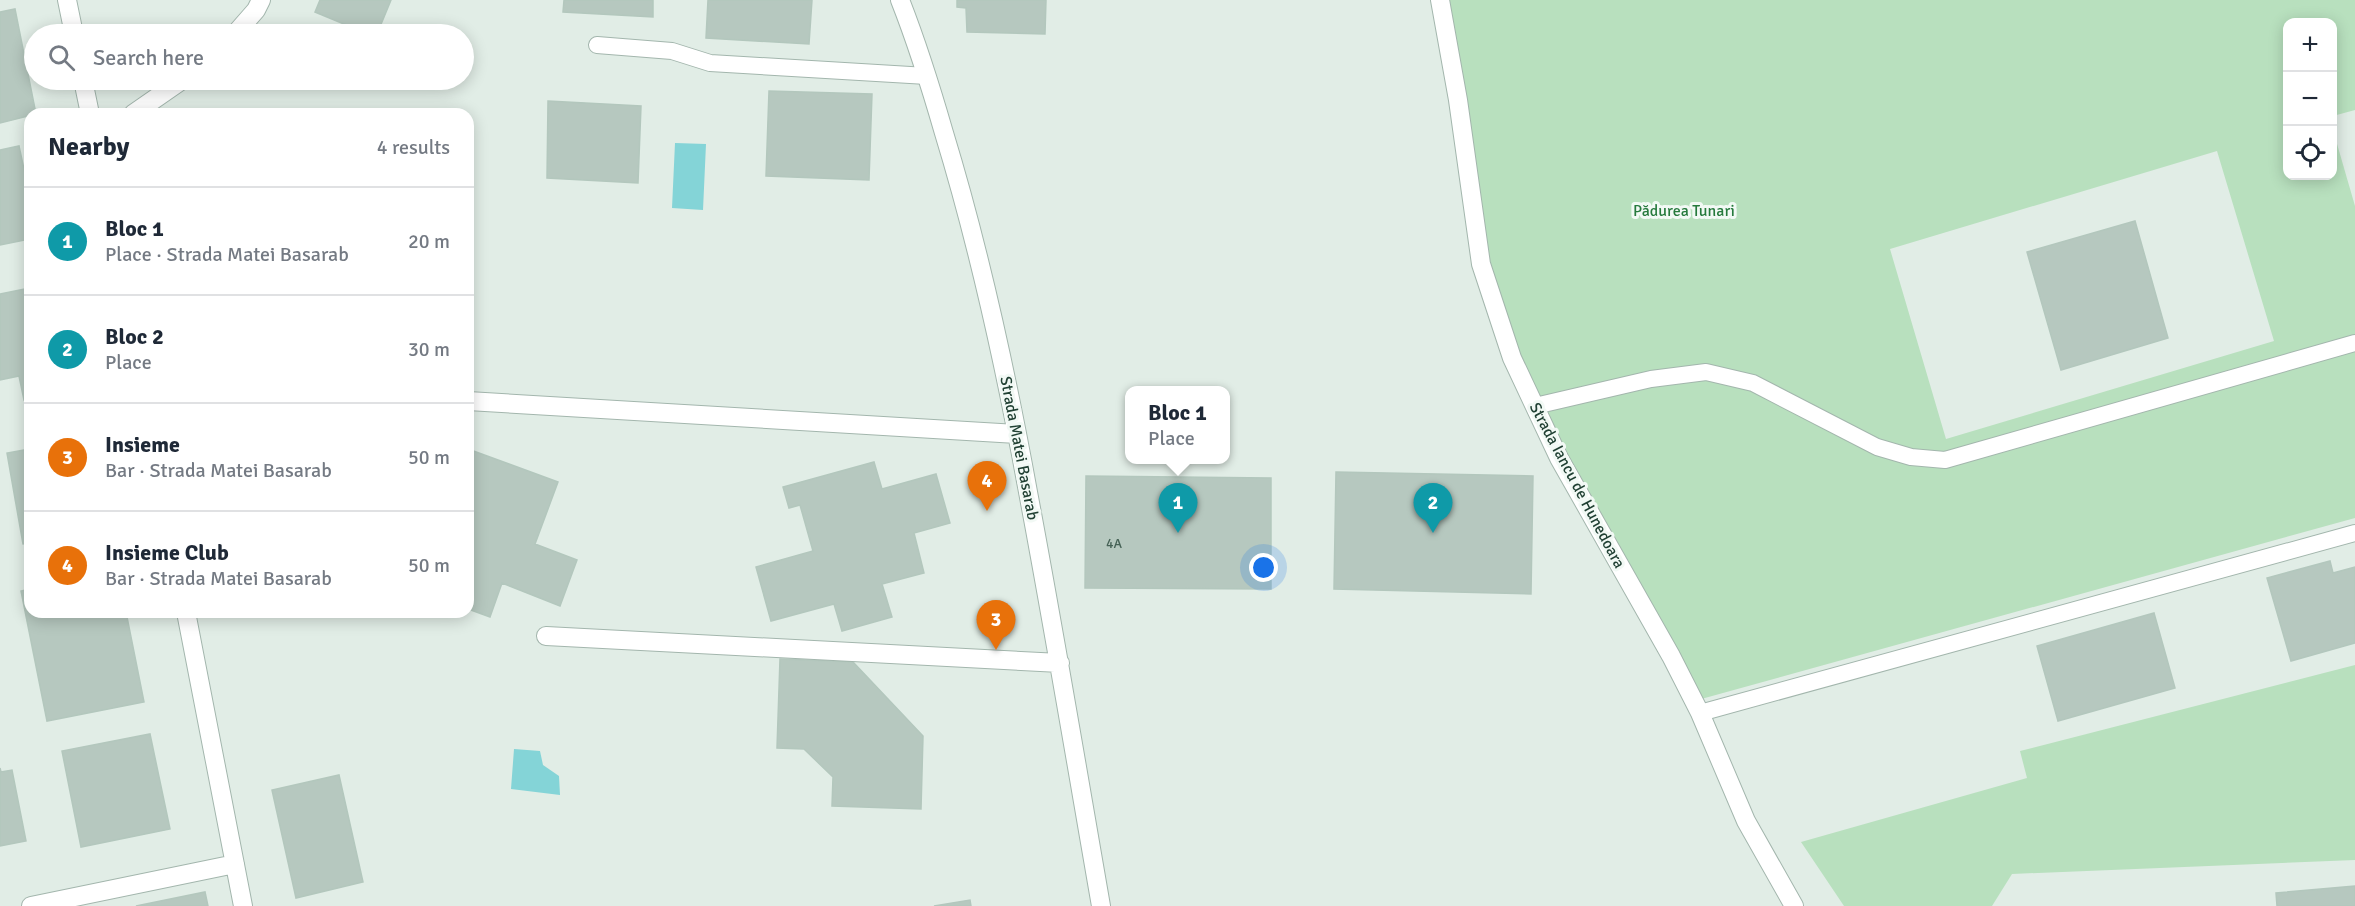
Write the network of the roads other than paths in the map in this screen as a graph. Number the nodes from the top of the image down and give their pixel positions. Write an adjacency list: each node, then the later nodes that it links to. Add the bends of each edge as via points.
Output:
1 (68, 0): 5 (street)
2 (261, 0): 6 (street)
3 (900, 0): 8 (street, Strada Matei Basarab)
4 (1440, 0): 15 (street, Strada Iancu de Hunedoara, via 1481,264 1512,358)
5 (72, 24)
6 (244, 24)
7 (597, 45): 8 (lane, via 672,51 710,63)
8 (927, 76): 16 (street, Strada Matei Basarab, via 978,252)
9 (85, 90): 11 (street)
10 (168, 90): 12 (street)
11 (89, 108)
12 (142, 108)
13 (2355, 343): 15 (lane, via 1945,460 1911,457 1877,447 1753,383 1706,372 1651,379)
14 (474, 400): 16 (street)
15 (1535, 406): 21 (street, Strada Iancu de Hunedoara, via 1559,458)
16 (1017, 434): 20 (street, Strada Matei Basarab)
17 (2355, 533): 21 (lane)
18 (187, 618): 22 (street)
19 (546, 636): 20 (street)
20 (1060, 663): 25 (street, Strada Matei Basarab)
21 (1700, 713): 26 (street, Strada Iancu de Hunedoara, via 1746,821)
22 (235, 864): 23 (street); 24 (street)
23 (31, 906)
24 (243, 906)
25 (1101, 906)
26 (1794, 906)

